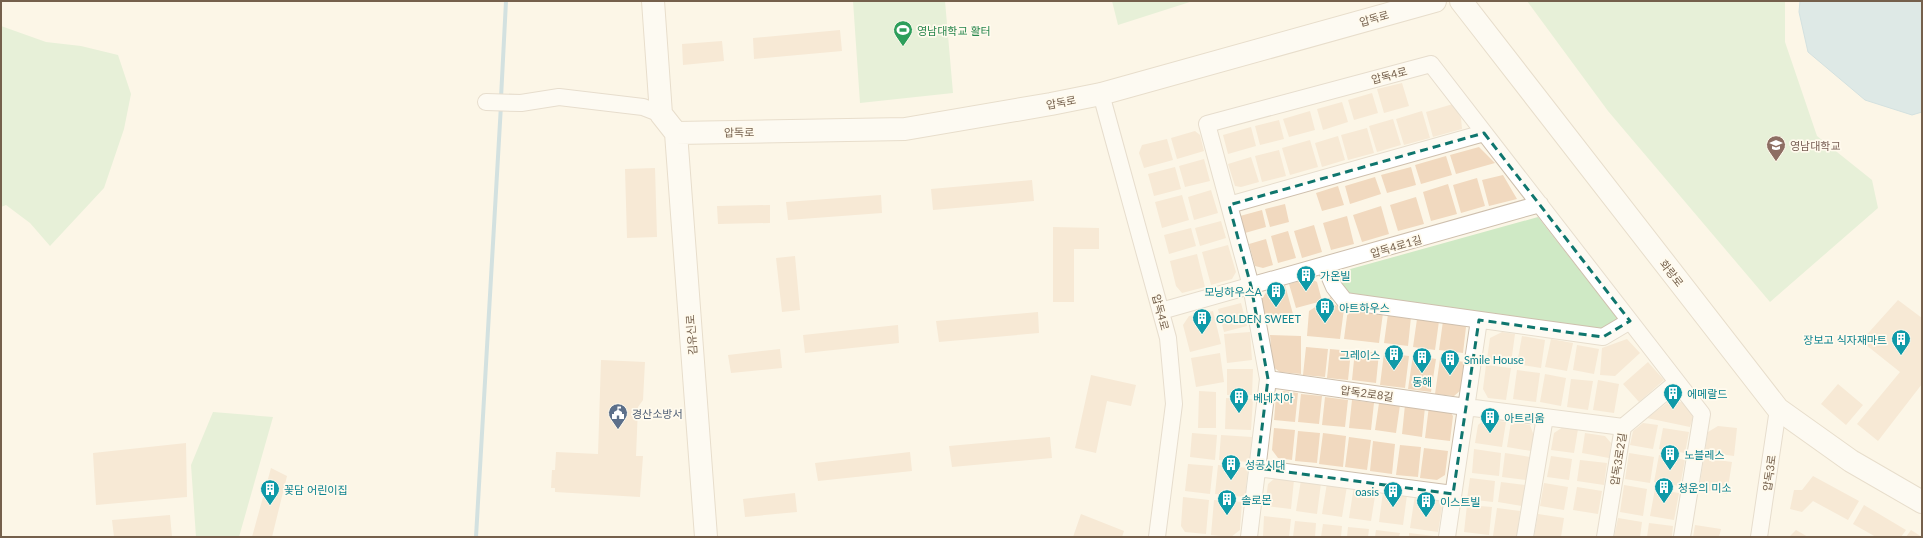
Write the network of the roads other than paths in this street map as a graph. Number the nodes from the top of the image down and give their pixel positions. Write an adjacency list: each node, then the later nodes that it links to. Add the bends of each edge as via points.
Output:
1 (652, 1): 6 (street)
2 (1435, 1): 4 (street, 압독로)
3 (1461, 1): 19 (street, 화랑로)
4 (1101, 94): 7 (street, 압독로, via 905,129); 13 (street, 압독4로)
5 (486, 102): 6 (street, via 521,103 560,97 643,107)
6 (661, 114): 7 (street)
7 (676, 133): 25 (street, 김유신로)
8 (1484, 133): 9 (street); 10 (street); 10 (street, 압독4로, via 1431,64 1207,124)
9 (1540, 204): 11 (street, 압독4로1길); 15 (street)
10 (1229, 205): 12 (street)
11 (1325, 266): 12 (street, 압독4로1길); 14 (street, via 1334,287 1345,301)
12 (1251, 286): 13 (street, 압독4로1길); 16 (street)
13 (1160, 311): 26 (street, 압독4로, via 1168,338 1174,404)
14 (1479, 320): 15 (street, via 1603,338); 18 (street)
15 (1630, 321): 17 (street)
16 (1268, 379): 18 (street, 압독2로8길); 22 (street)
17 (1677, 382): 21 (street, 압독3로2길); 31 (street, via 1702,414)
18 (1466, 407): 20 (street, 압독2로8길); 23 (street)
19 (1778, 409): 24 (street, 화랑로, via 1851,460); 32 (street, 압독3로)
20 (1545, 417): 21 (street, 압독2로8길); 29 (street)
21 (1623, 426): 30 (street, 압독3로2길)
22 (1257, 468): 23 (street); 27 (street)
23 (1453, 494): 28 (street)
24 (1922, 502)
25 (706, 537)
26 (1157, 537)
27 (1249, 537)
28 (1446, 537)
29 (1525, 537)
30 (1605, 537)
31 (1682, 537)
32 (1759, 537)

